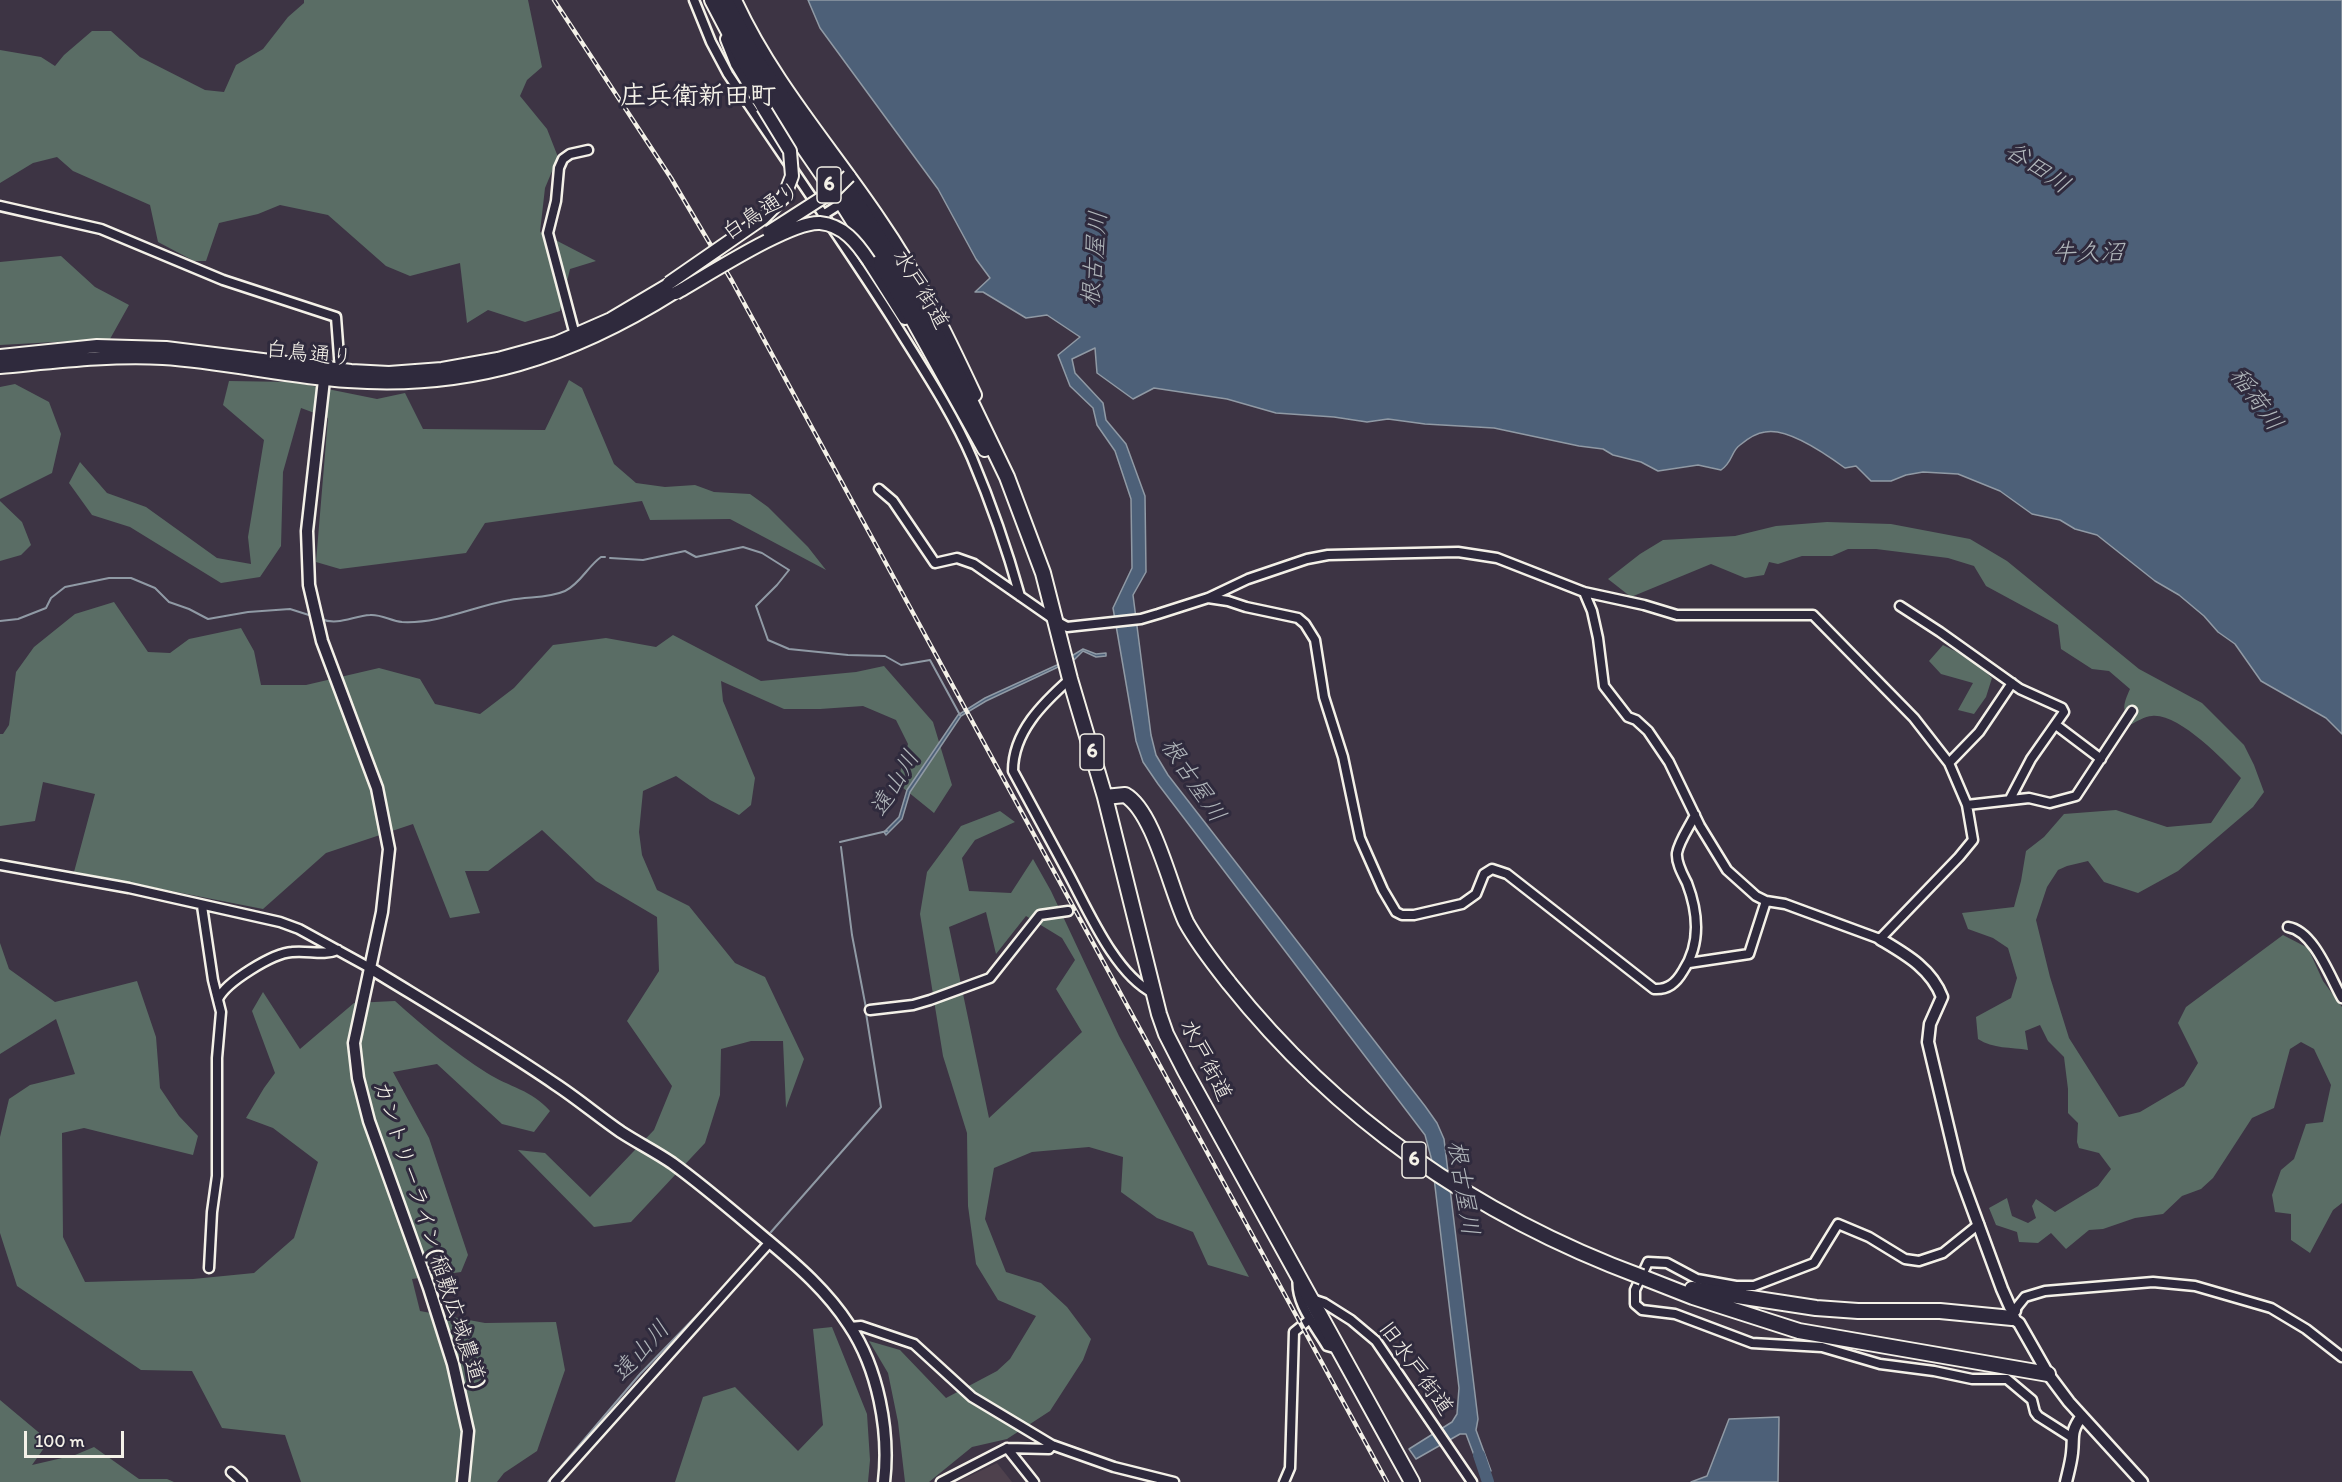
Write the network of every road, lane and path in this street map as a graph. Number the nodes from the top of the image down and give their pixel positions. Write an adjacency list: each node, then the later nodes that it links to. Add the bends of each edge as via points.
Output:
1 (694, 0): 9 (street, via 729,74)
2 (711, 0): 7 (highway, 水戸街道 / 6, via 760,86); 10 (main road, bridge, via 737,64 790,151 792,176 784,197 763,218)
3 (725, 0): 7 (highway, 水戸街道 / 6, via 754,57)
4 (735, 0): 6 (main road, via 760,52)
5 (588, 150): 12 (street, via 563,159 548,233)
6 (849, 176): 10 (main road, 白鳥通り, bridge, via 836,189); 18 (main road, via 939,316 988,425)
7 (847, 200): 9 (street); 16 (highway, 水戸街道 / 6); 18 (highway, 水戸街道 / 6, via 911,290)
8 (0, 206): 15 (street, via 101,229 223,280 336,317)
9 (823, 215): 19 (street, via 910,349)
10 (673, 288): 11 (main road, 白鳥通り); 16 (main road, bridge, via 801,225 820,223 838,229 854,241)
11 (654, 300): 12 (main road, 白鳥通り); 17 (main road, 白鳥通り, via 615,328 591,339 501,370 412,382 368,382)
12 (574, 335): 15 (main road, 白鳥通り, via 534,350 468,366 389,373)
13 (0, 356): 17 (main road, 白鳥通り, via 97,346 166,348)
14 (0, 367): 17 (main road, 白鳥通り, via 97,357 164,358)
15 (340, 370): 17 (main road, 白鳥通り)
16 (944, 372): 18 (highway, 水戸街道 / 6)
17 (325, 374): 44 (street, カントリーライン(稲敷広域農道), via 306,545 312,603 322,641 378,788 389,849 382,912)
18 (990, 448): 19 (street); 25 (highway, 水戸街道 / 6, via 1043,573)
19 (972, 458): 22 (street)
20 (879, 489): 22 (street, via 893,501 935,563 965,560)
21 (1584, 592): 23 (street, via 1497,558 1458,552 1328,555 1248,579); 31 (street, via 1677,615 1814,615 1914,718); 35 (street, via 1598,638 1604,686 1628,717 1648,731 1669,762)
22 (1020, 596): 25 (street)
23 (1208, 598): 25 (street, via 1142,619 1067,627); 43 (street, via 1298,618 1315,640 1324,697 1343,758 1360,838 1396,912 1414,915 1462,904 1476,894 1484,874 1492,869 1507,874 1654,989 1663,990 1672,984)
24 (1900, 606): 27 (street)
25 (1056, 621): 26 (highway, 水戸街道 / 6)
26 (1070, 679): 32 (highway, 水戸街道 / 6); 45 (street, via 1026,725 1015,750 1013,771 1110,950 1145,989)
27 (2012, 683): 29 (street, via 2062,708 2064,712); 31 (street, via 1979,732)
28 (2132, 711): 30 (street)
29 (2056, 725): 30 (street); 33 (street, via 2031,759)
30 (2101, 759): 33 (street, via 2076,796 2050,803)
31 (1949, 763): 34 (street)
32 (1105, 797): 45 (highway, 水戸街道 / 6); 53 (highway, 6, bridge, via 1125,795 1138,807 1187,924 1256,1016 1356,1114 1403,1152 1502,1215 1567,1248)
33 (2010, 799): 34 (street)
34 (1966, 805): 41 (street, via 1973,840)
35 (1695, 816): 37 (street, via 1726,870); 43 (street, via 1677,853 1697,921)
36 (0, 865): 38 (street, via 129,888)
37 (1766, 901): 41 (street, via 1785,904); 43 (street, via 1749,954)
38 (202, 906): 42 (street, via 280,922); 47 (street)
39 (1068, 910): 48 (street, via 1040,915 990,978 913,1005)
40 (2288, 927): 46 (street, via 2302,933 2316,947)
41 (1880, 939): 49 (street, via 1925,970 1942,997 1930,1024 1928,1042 1959,1172)
42 (338, 950): 44 (street); 47 (street, via 328,954 288,952 232,982)
43 (1689, 963)
44 (370, 968): 50 (street, via 495,1044 670,1162); 67 (street, カントリーライン(稲敷広域農道), via 354,1043 358,1078 369,1121 453,1364 468,1431)
45 (1154, 993): 52 (highway, 水戸街道 / 6, via 1166,1034)
46 (2342, 998)
47 (218, 999): 51 (street, via 221,1012 217,1176)
48 (870, 1010)
49 (1979, 1224): 55 (street); 62 (street, via 1943,1253 1920,1261 1905,1259 1838,1224 1814,1263 1755,1286 1697,1279 1667,1263 1648,1262 1635,1290 1635,1304 1642,1310 1675,1314 1752,1343 1822,1347 1880,1364 1972,1379 2007,1379 2032,1400 2038,1416)
50 (770, 1242): 57 (street, via 808,1275); 68 (street)
51 (209, 1268)
52 (1299, 1278): 54 (highway, 水戸街道 / 6); 56 (street, via 1296,1289)
53 (1666, 1285): 55 (highway, via 1816,1308); 60 (highway, via 1799,1331)
54 (1310, 1299): 58 (highway, 水戸街道 / 6); 75 (street, 旧水戸街道, via 1324,1303 1368,1332)
55 (2014, 1314): 59 (street, via 2025,1297 2045,1291 2153,1282 2196,1286 2271,1308); 60 (street)
56 (1310, 1319): 58 (street, via 1327,1346); 73 (street, via 1294,1332 1290,1468)
57 (850, 1327): 63 (street, via 861,1326 914,1344 972,1397); 69 (street, via 868,1365 881,1409)
58 (1338, 1349): 74 (highway, 水戸街道 / 6)
59 (2342, 1357)
60 (2048, 1374): 61 (street)
61 (2081, 1417): 62 (street); 77 (street)
62 (2071, 1437): 76 (street)
63 (1052, 1444): 64 (street, via 1049,1449); 72 (street, via 1114,1467)
64 (1007, 1448): 70 (street); 71 (street)
65 (231, 1472): 66 (street)
66 (242, 1482)
67 (463, 1482)
68 (555, 1482)
69 (884, 1482)
70 (941, 1482)
71 (1034, 1482)
72 (1173, 1482)
73 (1284, 1482)
74 (1412, 1482)
75 (1472, 1482)
76 (2066, 1482)
77 (2142, 1482)

